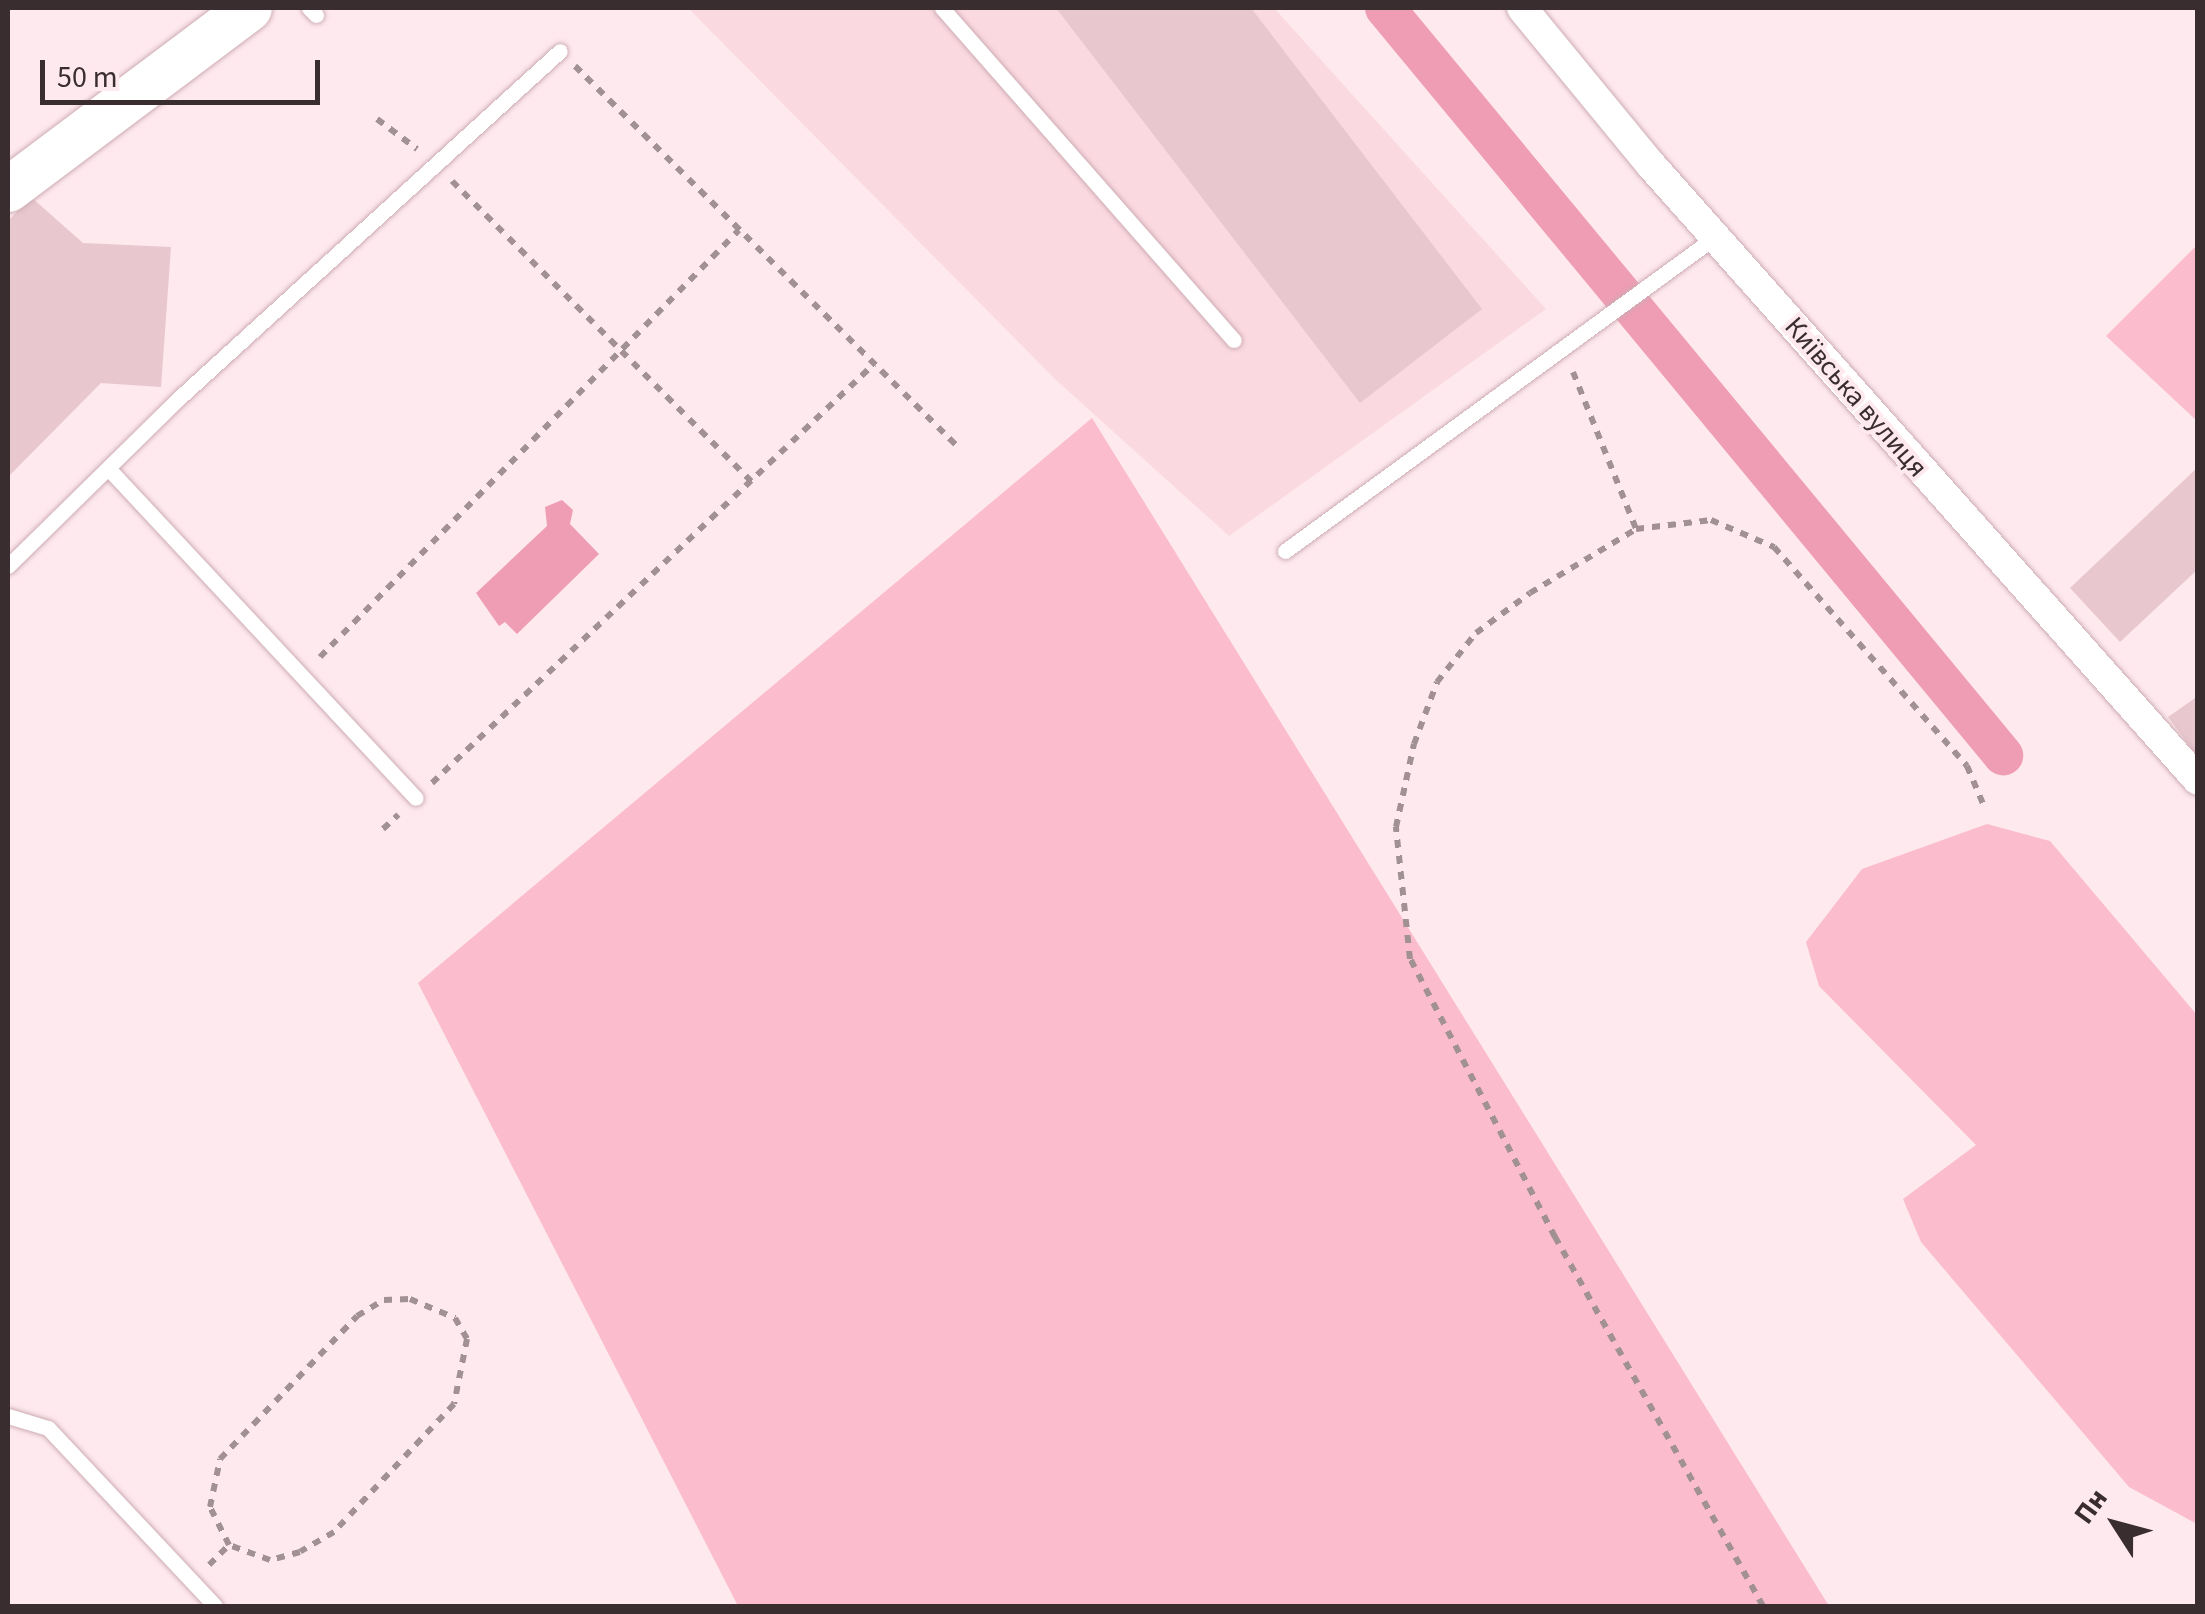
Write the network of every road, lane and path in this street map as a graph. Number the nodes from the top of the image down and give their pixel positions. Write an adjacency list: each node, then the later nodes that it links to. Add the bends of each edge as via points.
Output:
1 (249, 8): 7 (street)
2 (942, 8): 10 (lane)
3 (1522, 8): 9 (street, Київська вулиця)
4 (560, 51): 6 (lane); 8 (path)
5 (377, 119): 6 (path)
6 (436, 164): 11 (path); 15 (lane)
7 (8, 189)
8 (739, 230): 11 (path); 13 (path)
9 (1715, 237): 12 (lane); 21 (street, Київська вулиця)
10 (1234, 340)
11 (620, 348): 16 (path); 20 (path)
12 (1564, 348): 17 (path); 18 (lane)
13 (874, 364): 14 (path); 16 (path)
14 (957, 446)
15 (108, 468): 19 (lane); 20 (lane)
16 (751, 481): 22 (path)
17 (1636, 529): 23 (path, via 1711,520 1774,547 1967,766); 28 (path, via 1476,633 1437,682 1414,744 1396,827 1410,959 1555,1238)
18 (1285, 550)
19 (8, 566)
20 (302, 675): 22 (lane)
21 (2198, 780)
22 (416, 798): 24 (path)
23 (1984, 806)
24 (383, 829)
25 (8, 1416): 27 (lane, via 48,1428)
26 (220, 1458): 26 (path, via 210,1506 229,1544 270,1560 300,1552 334,1532 454,1404 468,1339 456,1318 437,1307 384,1300 330,1341)
27 (215, 1606)
28 (1763, 1606)

